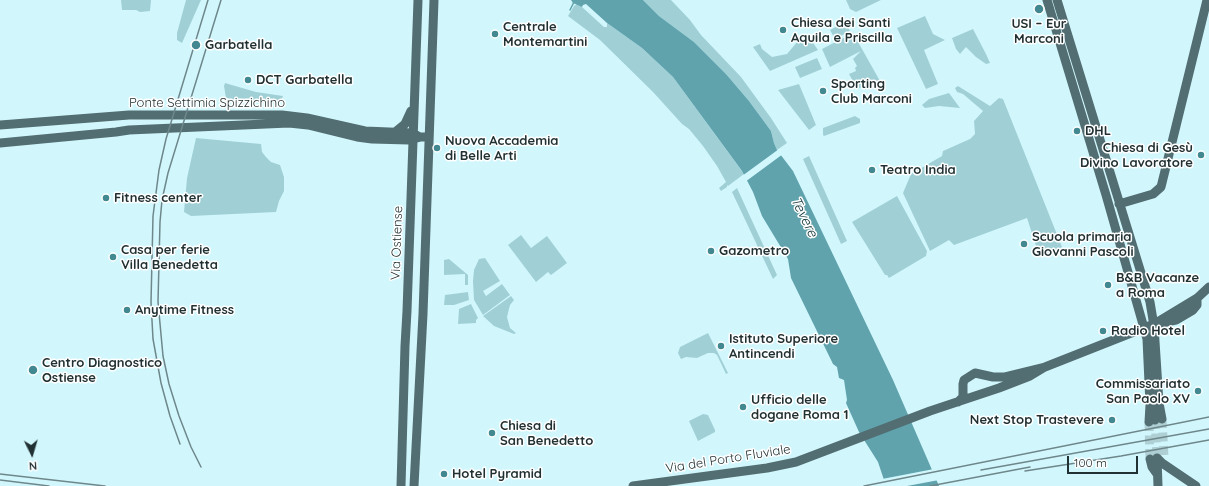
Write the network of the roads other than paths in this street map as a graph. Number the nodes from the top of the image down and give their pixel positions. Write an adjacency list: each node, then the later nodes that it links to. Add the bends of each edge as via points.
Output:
1 (418, 0): 6 (main road, Via Ostiense)
2 (434, 0): 10 (main road, Via Ostiense)
3 (1047, 0): 13 (main road)
4 (1057, 0): 12 (main road)
5 (1207, 0): 12 (main road, via 1163,176 1152,188)
6 (414, 105): 9 (main road, via 407,122); 10 (main road, Via Ostiense)
7 (292, 120): 8 (main road, Ponte Settimia Spizzichino, via 121,115); 9 (main road, via 307,118 356,129); 10 (main road, via 361,137); 11 (main road, Ponte Settimia Spizzichino, via 131,130)
8 (0, 125)
9 (394, 133): 10 (main road)
10 (419, 137): 22 (main road, Via Ostiense); 23 (main road, Via Ostiense, via 423,314)
11 (0, 143)
12 (1118, 201): 13 (main road); 15 (main road)
13 (1109, 204): 16 (main road)
14 (1203, 292): 15 (main road)
15 (1157, 325): 16 (main road); 19 (main road)
16 (1144, 328): 17 (main road); 19 (main road)
17 (1045, 367): 18 (main road, Via del Porto Fluviale, via 1026,378); 18 (main road, via 1004,377 975,373 964,380 963,396)
18 (958, 402): 24 (main road, Via del Porto Fluviale, via 776,467)
19 (1154, 404): 19 (main road, via 1155,418)
20 (1171, 469): 21 (main road, via 1164,470); 21 (main road, via 1158,459); 26 (main road)
21 (1158, 476): 25 (main road)
22 (401, 486)
23 (414, 486)
24 (634, 486)
25 (1158, 486)
26 (1196, 486)

